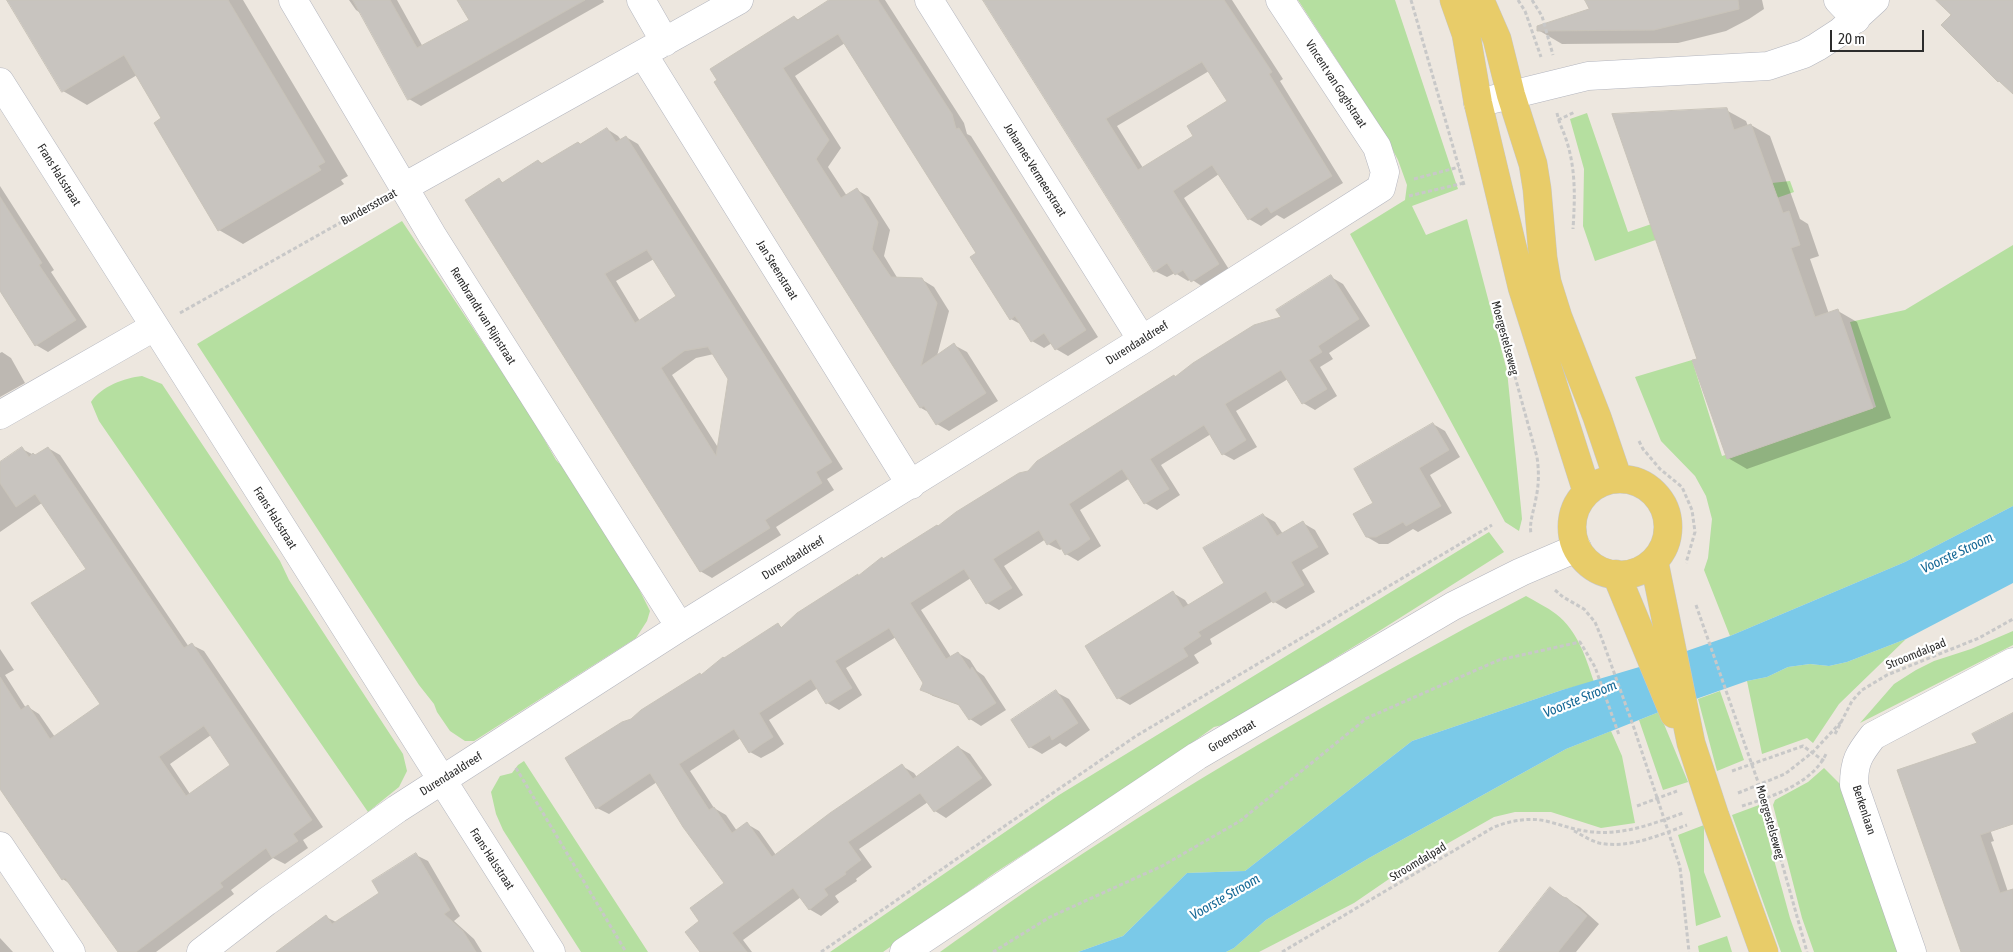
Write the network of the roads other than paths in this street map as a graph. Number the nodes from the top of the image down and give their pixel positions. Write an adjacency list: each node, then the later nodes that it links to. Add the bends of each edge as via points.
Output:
1 (293, 0): 14 (street, Rembrandt van Rijnstraat)
2 (641, 0): 9 (street, Jan Steenstraat)
3 (739, 0): 9 (street, Bundersstraat)
4 (928, 0): 16 (street, Johannes Vermeerstraat)
5 (1280, 0): 13 (street, Vincent van Goghstraat, via 1377,147)
6 (1454, 0): 12 (main road, via 1466,34)
7 (1480, 0): 11 (main road, via 1497,39)
8 (1856, 6): 11 (street, via 1840,32 1804,54 1768,66 1588,76)
9 (654, 48): 14 (street, Bundersstraat); 19 (street, Jan Steenstraat)
10 (0, 82): 15 (street, Frans Halsstraat)
11 (1511, 94): 12 (street); 18 (main road, via 1533,164 1547,282)
12 (1478, 103): 20 (main road, via 1522,287)
13 (1383, 180): 16 (street, Durendaaldreef)
14 (404, 187): 24 (street, Rembrandt van Rijnstraat)
15 (154, 328): 17 (street); 27 (street, Frans Halsstraat)
16 (1142, 340): 19 (street, Durendaaldreef)
17 (0, 415)
18 (1618, 479): 20 (main road, via 1598,484); 22 (main road, via 1644,485 1666,512 1668,533 1661,553)
19 (911, 485): 24 (street, Durendaaldreef)
20 (1586, 492): 21 (main road, via 1573,517 1572,529)
21 (1577, 548): 23 (main road, via 1593,567); 32 (street, Groenstraat, via 1453,606 1197,756)
22 (1654, 561): 23 (main road, via 1636,572); 25 (main road)
23 (1616, 574): 25 (main road)
24 (680, 627): 27 (street, Durendaaldreef)
25 (1659, 649): 33 (main road)
26 (2013, 662): 34 (street, Berkenlaan, via 1873,736 1854,766 1854,785)
27 (442, 780): 30 (street, Durendaaldreef, via 273,896); 31 (street, Frans Halsstraat)
28 (0, 846): 29 (street)
29 (71, 952)
30 (201, 952)
31 (551, 952)
32 (904, 952)
33 (1764, 952)
34 (1912, 952)

